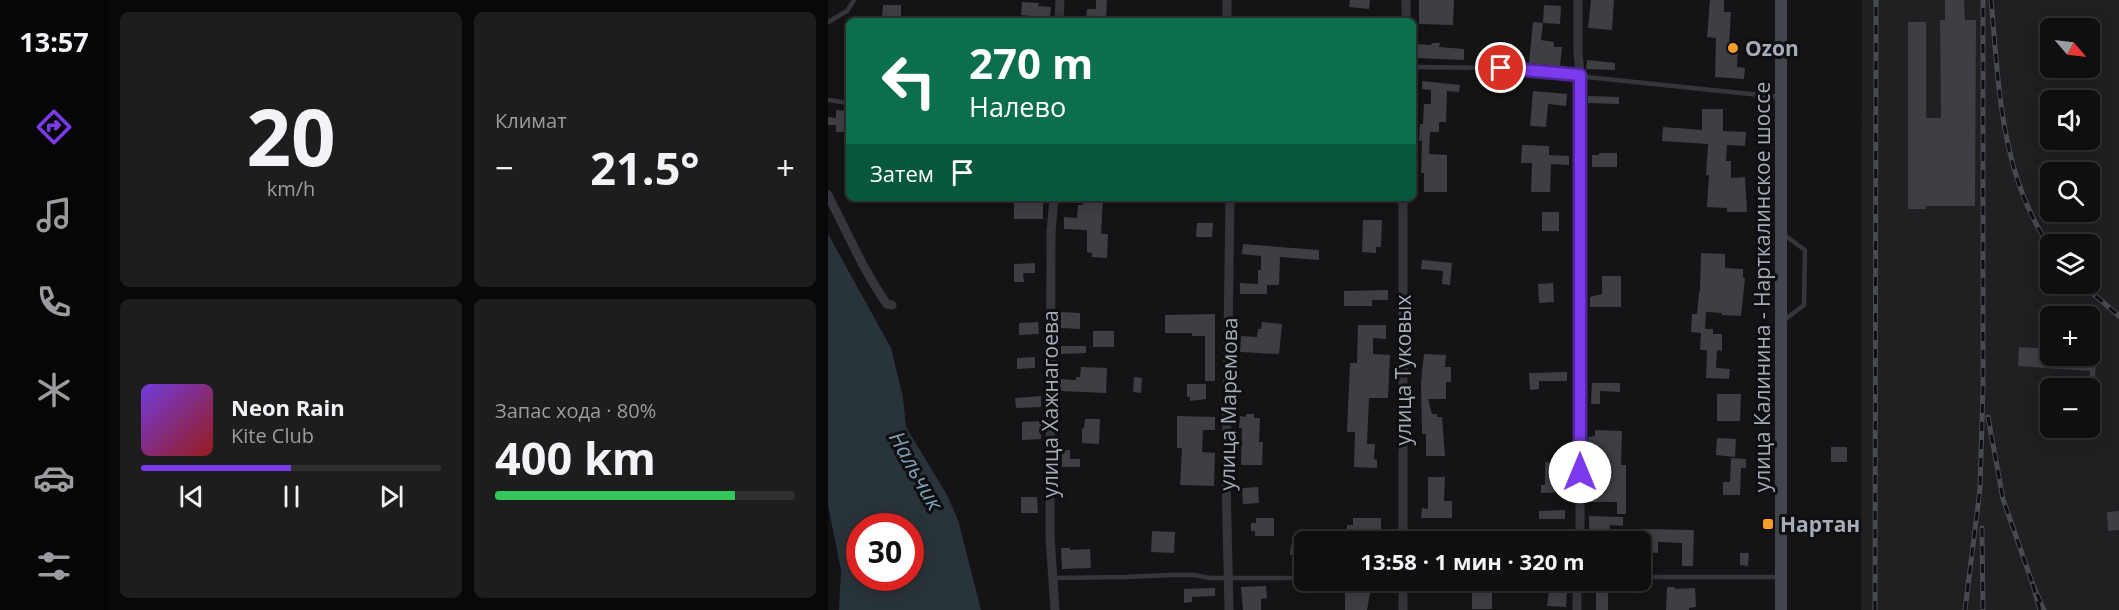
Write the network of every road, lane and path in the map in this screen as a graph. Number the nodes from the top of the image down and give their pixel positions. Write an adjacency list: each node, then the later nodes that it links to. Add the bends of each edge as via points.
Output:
1 (854, 0): 10 (lane, via 847,11)
2 (1060, 0): 7 (street)
3 (1227, 0): 8 (street)
4 (1406, 0): 9 (street)
5 (1578, 0): 12 (street)
6 (1781, 0): 13 (main road, улица Калинина - Нарткалинское шоссе)
7 (1059, 18)
8 (1227, 18)
9 (1406, 18)
10 (828, 22)
11 (1416, 67): 12 (lane, via 1501,68)
12 (1580, 75): 13 (lane); 24 (street)
13 (1781, 97): 20 (main road, улица Калинина - Нарткалинское шоссе)
14 (828, 100): 15 (lane)
15 (846, 103)
16 (828, 195): 21 (street, via 871,281 887,304)
17 (1054, 201): 27 (street, улица Хажнагоева, via 1050,537)
18 (1230, 201): 29 (street, улица Маремова, via 1226,478)
19 (1403, 201): 23 (street, улица Туковых)
20 (1781, 232): 22 (main road, улица Калинина - Нарткалинское шоссе); 22 (lane, via 1805,250 1804,305)
21 (892, 305)
22 (1781, 322): 26 (main road, улица Калинина - Нарткалинское шоссе)
23 (1403, 531)
24 (1580, 531)
25 (1651, 576): 26 (lane)
26 (1781, 577): 36 (main road, улица Калинина - Нарткалинское шоссе)
27 (1054, 578): 29 (lane, via 1170,575); 32 (street, улица Хажнагоева)
28 (1294, 578): 29 (lane)
29 (1230, 579): 33 (street, улица Маремова)
30 (1403, 591): 34 (street)
31 (1577, 591): 35 (street)
32 (1055, 610)
33 (1229, 610)
34 (1403, 610)
35 (1577, 610)
36 (1781, 610)

